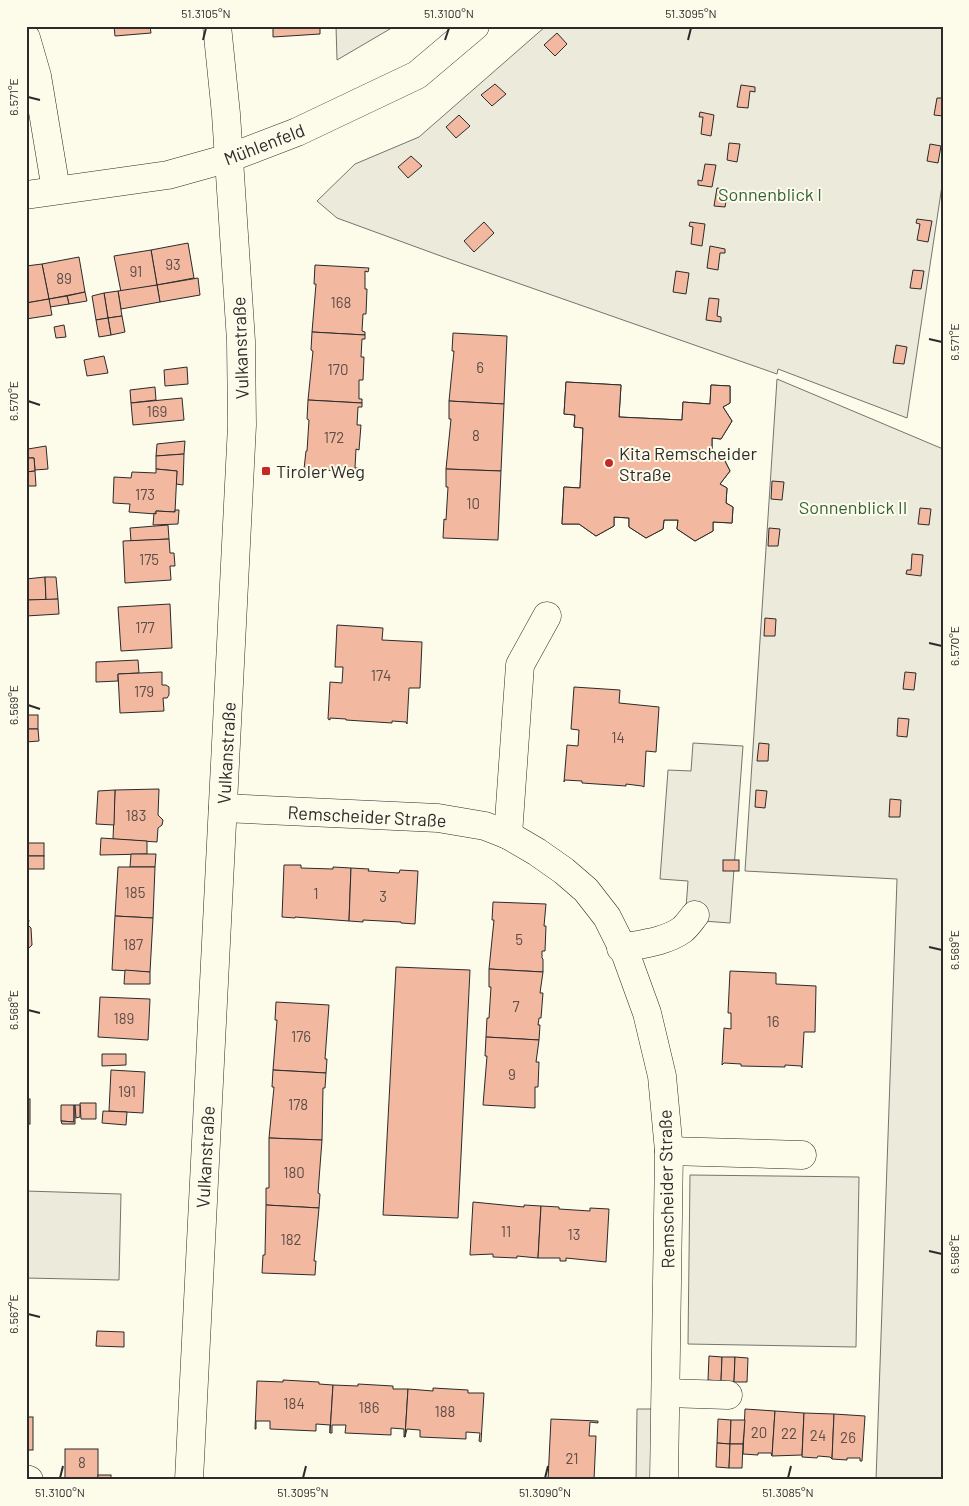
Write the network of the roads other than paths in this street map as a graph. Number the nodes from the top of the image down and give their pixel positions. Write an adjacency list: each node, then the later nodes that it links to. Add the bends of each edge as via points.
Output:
1 (216, 26): 4 (street, Vulkanstraße)
2 (475, 26): 4 (street, Mühlenfeld, via 417,75 297,132)
3 (26, 38): 5 (street, via 38,76)
4 (229, 158): 5 (street, Mühlenfeld, via 168,175); 8 (street, Vulkanstraße, via 242,341 242,417)
5 (56, 190): 6 (street, Mühlenfeld)
6 (26, 196)
7 (547, 616): 9 (street, via 520,665)
8 (223, 808): 9 (street, Remscheider Straße, via 438,818 485,826); 16 (street, Vulkanstraße)
9 (508, 835): 11 (street, Remscheider Straße, via 564,871 586,890 607,917)
10 (695, 915): 11 (street, via 684,929 673,935)
11 (621, 948): 12 (street, Remscheider Straße, via 647,1013 662,1076)
12 (669, 1151): 13 (street); 14 (street, Remscheider Straße)
13 (802, 1155)
14 (666, 1392): 15 (street); 17 (street, Remscheider Straße)
15 (728, 1395)
16 (189, 1480)
17 (664, 1480)

